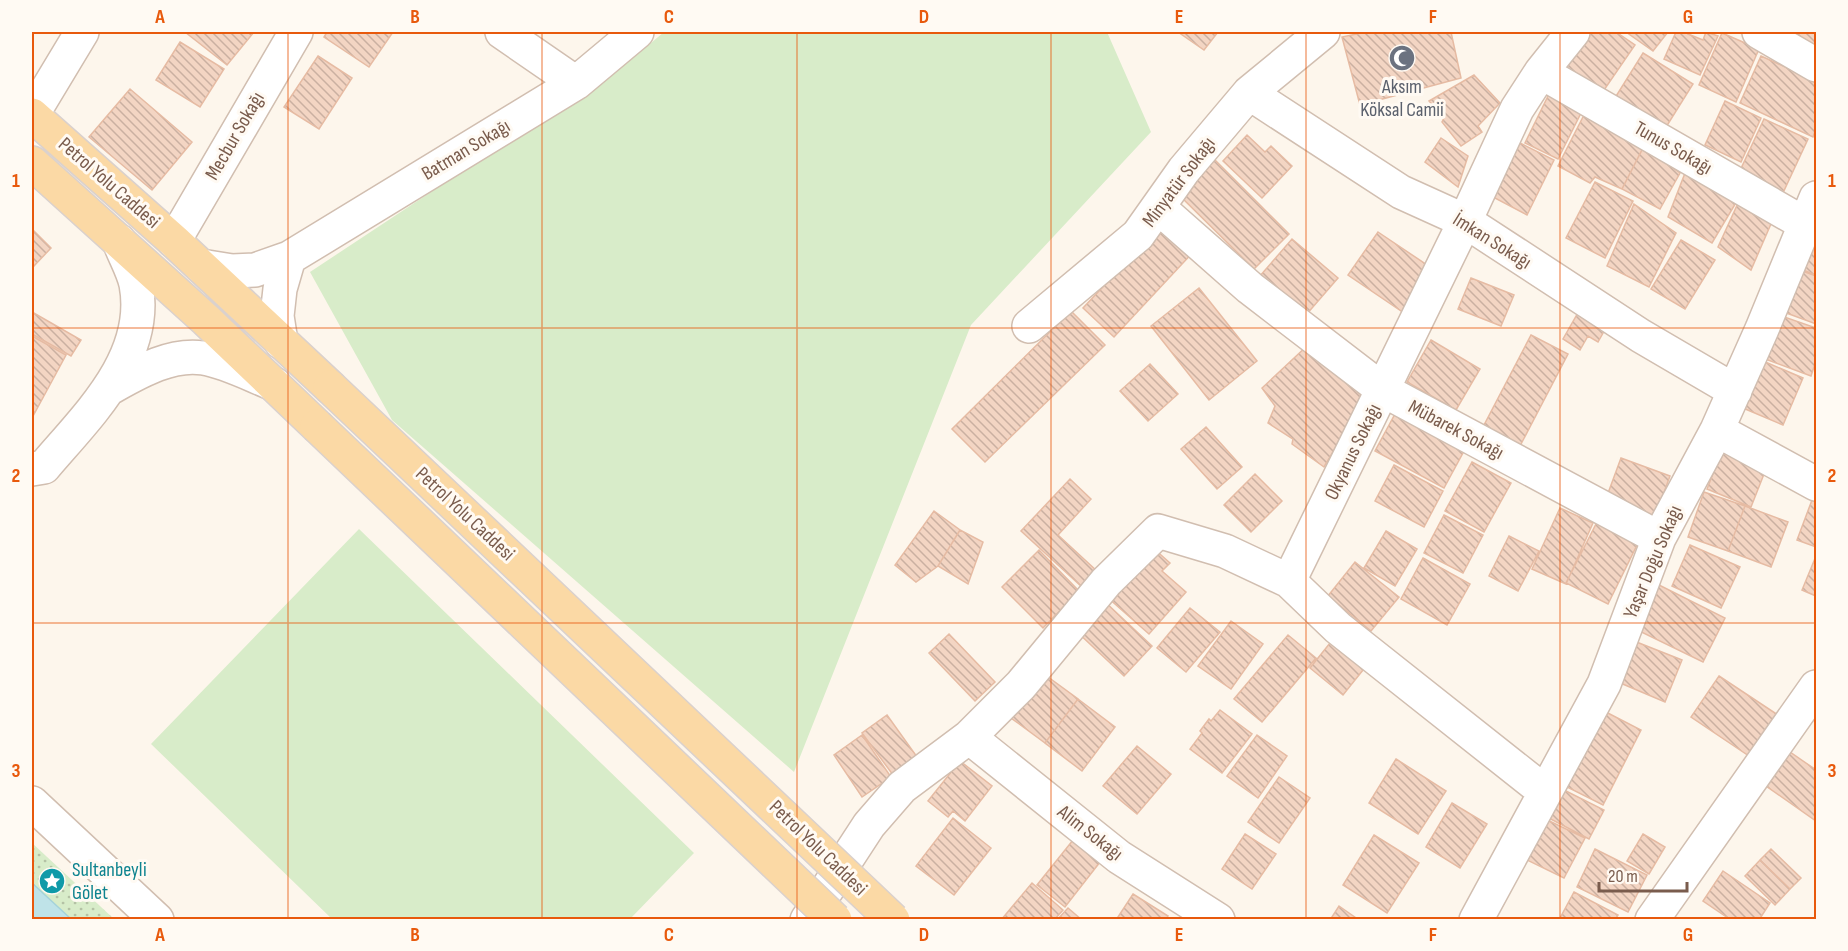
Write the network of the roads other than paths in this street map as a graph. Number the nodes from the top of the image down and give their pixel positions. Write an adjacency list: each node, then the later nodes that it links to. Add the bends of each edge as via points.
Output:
1 (82, 32): 12 (street)
2 (296, 32): 18 (street, Mecbur Sokağı)
3 (502, 32): 10 (street)
4 (637, 32): 10 (street, Batman Sokağı)
5 (1323, 32): 11 (street, Minyatür Sokağı)
6 (1573, 32): 9 (street, Okyanus Sokağı)
7 (1759, 32): 8 (street)
8 (1816, 65)
9 (1541, 72): 15 (street, Tunus Sokağı); 16 (street, Okyanus Sokağı, via 1517,109)
10 (576, 83): 19 (street, Batman Sokağı)
11 (1249, 93): 14 (street, Minyatür Sokağı); 16 (street, İmkan Sokağı, via 1401,192)
12 (32, 115): 18 (main road, Petrol Yolu Caddesi)
13 (32, 163): 17 (main road, Petrol Yolu Caddesi)
14 (1158, 207): 21 (street, Minyatür Sokağı, via 1138,235); 25 (street, Mübarek Sokağı, via 1250,288)
15 (1811, 211): 26 (street, Yaşar Doğu Sokağı)
16 (1466, 221): 25 (street, Okyanus Sokağı); 26 (street, İmkan Sokağı, via 1641,336)
17 (119, 241): 23 (main road, Petrol Yolu Caddesi); 24 (street, via 135,281 138,301 129,349)
18 (174, 241): 20 (main road, Petrol Yolu Caddesi)
19 (289, 258): 20 (street, Batman Sokağı, via 255,270); 22 (street, via 277,316)
20 (201, 266): 22 (main road, Petrol Yolu Caddesi)
21 (1029, 326)
22 (281, 342): 39 (main road, Petrol Yolu Caddesi, bridge)
23 (274, 384): 24 (street, via 201,358 162,363); 38 (main road, Petrol Yolu Caddesi, bridge)
24 (110, 388): 28 (street, via 44,467)
25 (1383, 390): 30 (street, Mübarek Sokağı); 31 (street, Okyanus Sokağı)
26 (1735, 390): 27 (street, Yaşar Doğu Sokağı)
27 (1717, 430): 29 (street); 30 (street, Yaşar Doğu Sokağı)
28 (32, 469)
29 (1816, 484)
30 (1659, 538): 34 (street, Yaşar Doğu Sokağı, via 1604,684)
31 (1289, 582): 33 (street, via 1225,551 1158,531 1106,582 1021,684); 34 (street, via 1338,628)
32 (1816, 687): 42 (street)
33 (969, 737): 37 (street, via 902,787 875,817); 40 (street, Alim Sokağı, via 1119,857)
34 (1545, 792): 41 (street, Yaşar Doğu Sokağı)
35 (32, 803): 36 (street)
36 (157, 920)
37 (807, 920)
38 (835, 920)
39 (893, 920)
40 (1218, 920)
41 (1476, 920)
42 (1652, 920)

